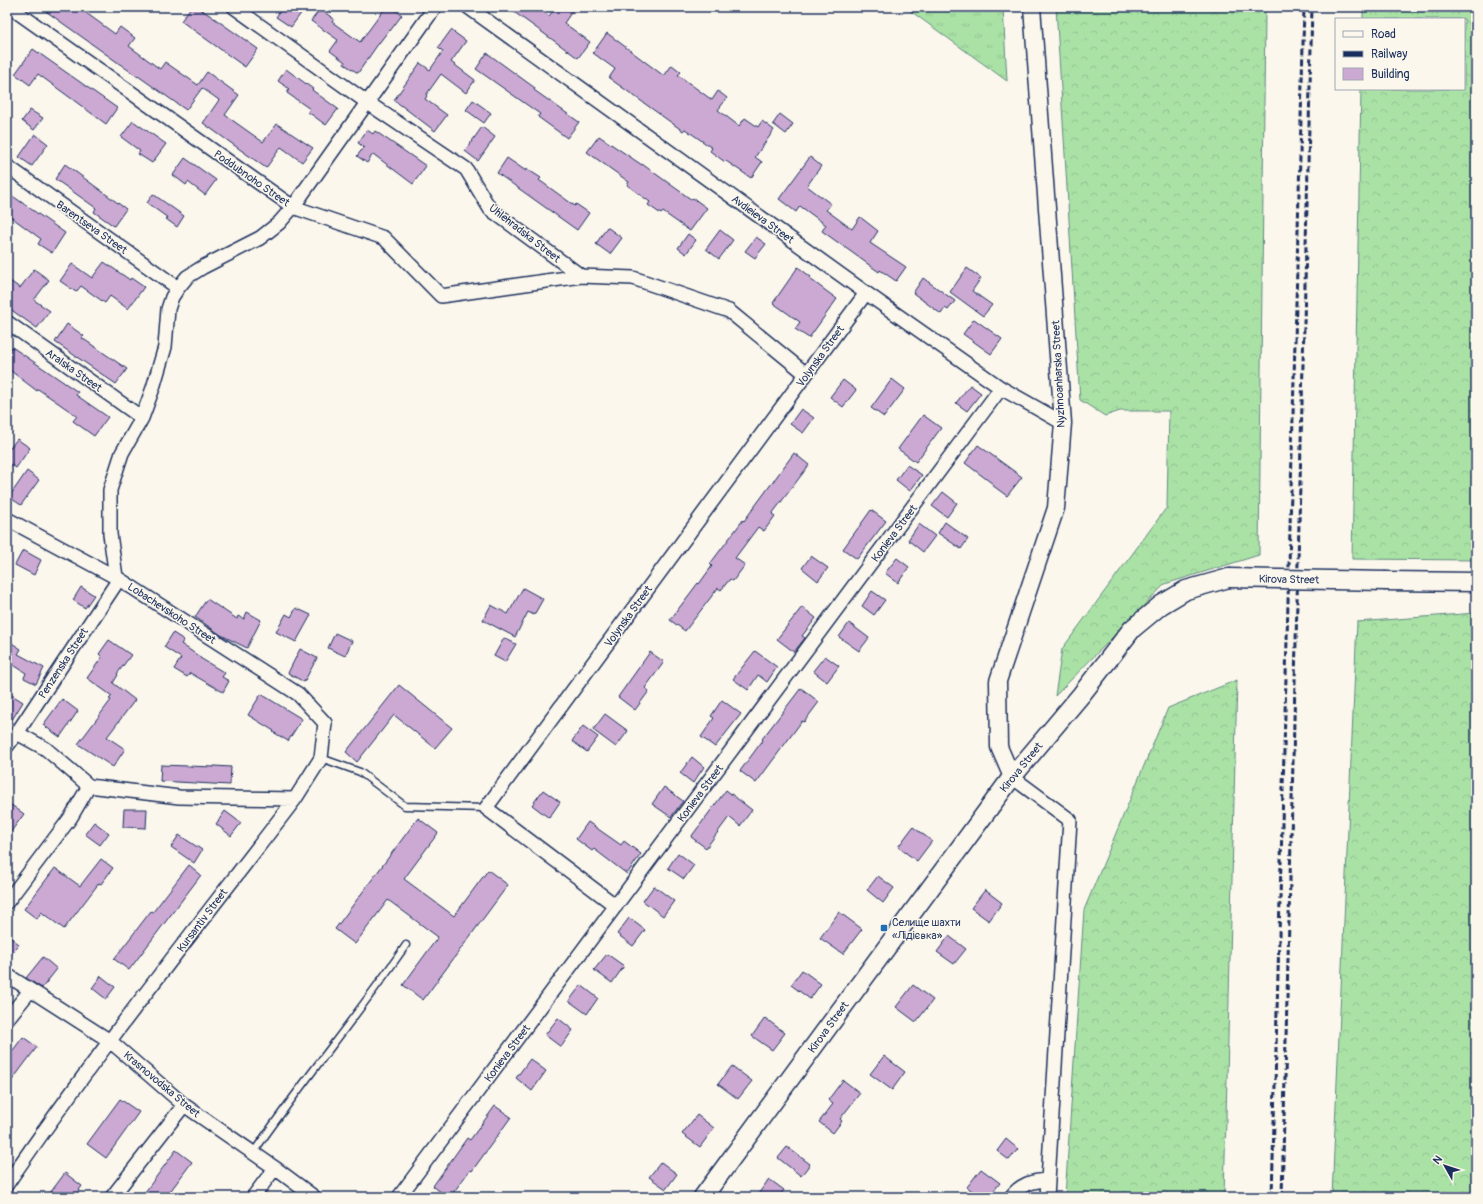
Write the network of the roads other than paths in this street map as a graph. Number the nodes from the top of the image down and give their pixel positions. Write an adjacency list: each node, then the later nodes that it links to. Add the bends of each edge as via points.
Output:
1 (10, 7): 8 (street, Poddubnoho Street)
2 (234, 7): 6 (street, Uhlehradska Street)
3 (436, 7): 6 (street)
4 (468, 7): 11 (street, Avdieieva Street)
5 (1032, 7): 16 (street, Nyzhnoanharska Street)
6 (368, 103): 8 (street); 9 (street, Uhlehradska Street, via 466,169 490,209)
7 (7, 166): 10 (street, Barentseva Street)
8 (293, 207): 9 (street, Poddubnoho Street, via 384,238 441,296); 10 (street, via 279,223 260,238 203,267 187,277)
9 (581, 276): 13 (street, via 633,278 729,311)
10 (178, 288): 15 (street, via 168,309 165,347 154,388)
11 (866, 293): 13 (street, Volynska Street); 14 (street, Avdieieva Street)
12 (7, 322): 15 (street, Aralska Street)
13 (806, 374): 26 (street, Volynska Street)
14 (1001, 388): 16 (street, Avdieieva Street); 28 (street, Konieva Street)
15 (142, 418): 18 (street, via 122,453 110,490 110,534)
16 (1063, 423): 23 (street, Nyzhnoanharska Street, via 1056,508 998,681 999,747)
17 (9, 525): 18 (street, Lobachevskoho Street)
18 (117, 578): 20 (street, Lobachevskoho Street, via 298,694); 21 (street, Penzenska Street)
19 (1476, 582): 23 (main road, Kirova Street, bridge, via 1229,578 1186,590 1160,605 1132,629)
20 (325, 723): 22 (street, Kursantiv Street)
21 (10, 742): 24 (street, via 46,749)
22 (320, 758): 25 (street, Kursantiv Street); 26 (lane, via 360,772 405,806)
23 (1012, 777): 37 (street, via 1070,820); 43 (main road, Kirova Street)
24 (89, 786): 25 (street, via 178,797); 27 (street, via 71,817)
25 (295, 799): 33 (street, Kursantiv Street)
26 (486, 808): 28 (street)
27 (7, 902)
28 (616, 906): 42 (street, Konieva Street)
29 (406, 945): 35 (lane, via 374,992 278,1116)
30 (7, 975): 31 (street, Krasnovodska Street)
31 (30, 991): 32 (street); 33 (street, Krasnovodska Street)
32 (7, 1019)
33 (110, 1041): 34 (street, Krasnovodska Street); 38 (street, Kursantiv Street)
34 (184, 1105): 35 (street, Krasnovodska Street); 39 (street)
35 (253, 1153): 36 (street, Krasnovodska Street)
36 (275, 1168): 40 (street); 41 (street, Krasnovodska Street)
37 (1048, 1180): 44 (street, via 1031,1182 1014,1192); 45 (street)
38 (7, 1184)
39 (112, 1197)
40 (253, 1197)
41 (314, 1197)
42 (399, 1197)
43 (704, 1197)
44 (1011, 1197)
45 (1047, 1197)

